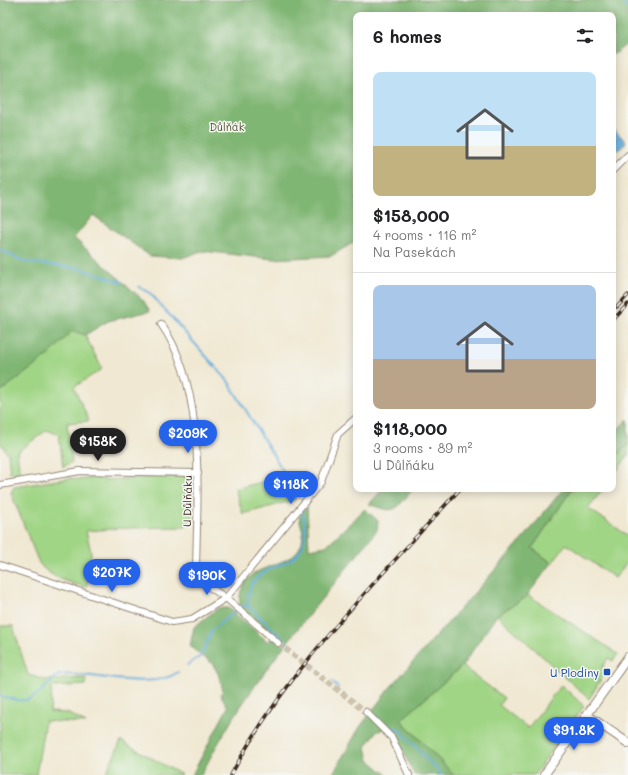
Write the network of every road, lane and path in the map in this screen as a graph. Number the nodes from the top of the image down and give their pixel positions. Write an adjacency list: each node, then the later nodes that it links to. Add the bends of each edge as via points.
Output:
1 (628, 154): 2 (street)
2 (616, 167)
3 (161, 324): 5 (street, U Důlňáku, via 170,338 186,381 195,428)
4 (353, 421): 8 (street, via 338,434 321,482)
5 (198, 473): 6 (street, via 80,471); 8 (street, U Důlňáku, via 196,571 199,580)
6 (0, 485)
7 (0, 565): 8 (street, via 172,622 192,619)
8 (226, 598): 9 (street, U Důlňáku)
9 (278, 643)
10 (628, 657): 12 (street)
11 (366, 712): 14 (street, via 392,738)
12 (587, 715): 13 (street); 15 (street)
13 (628, 744)
14 (409, 775)
15 (544, 775)

